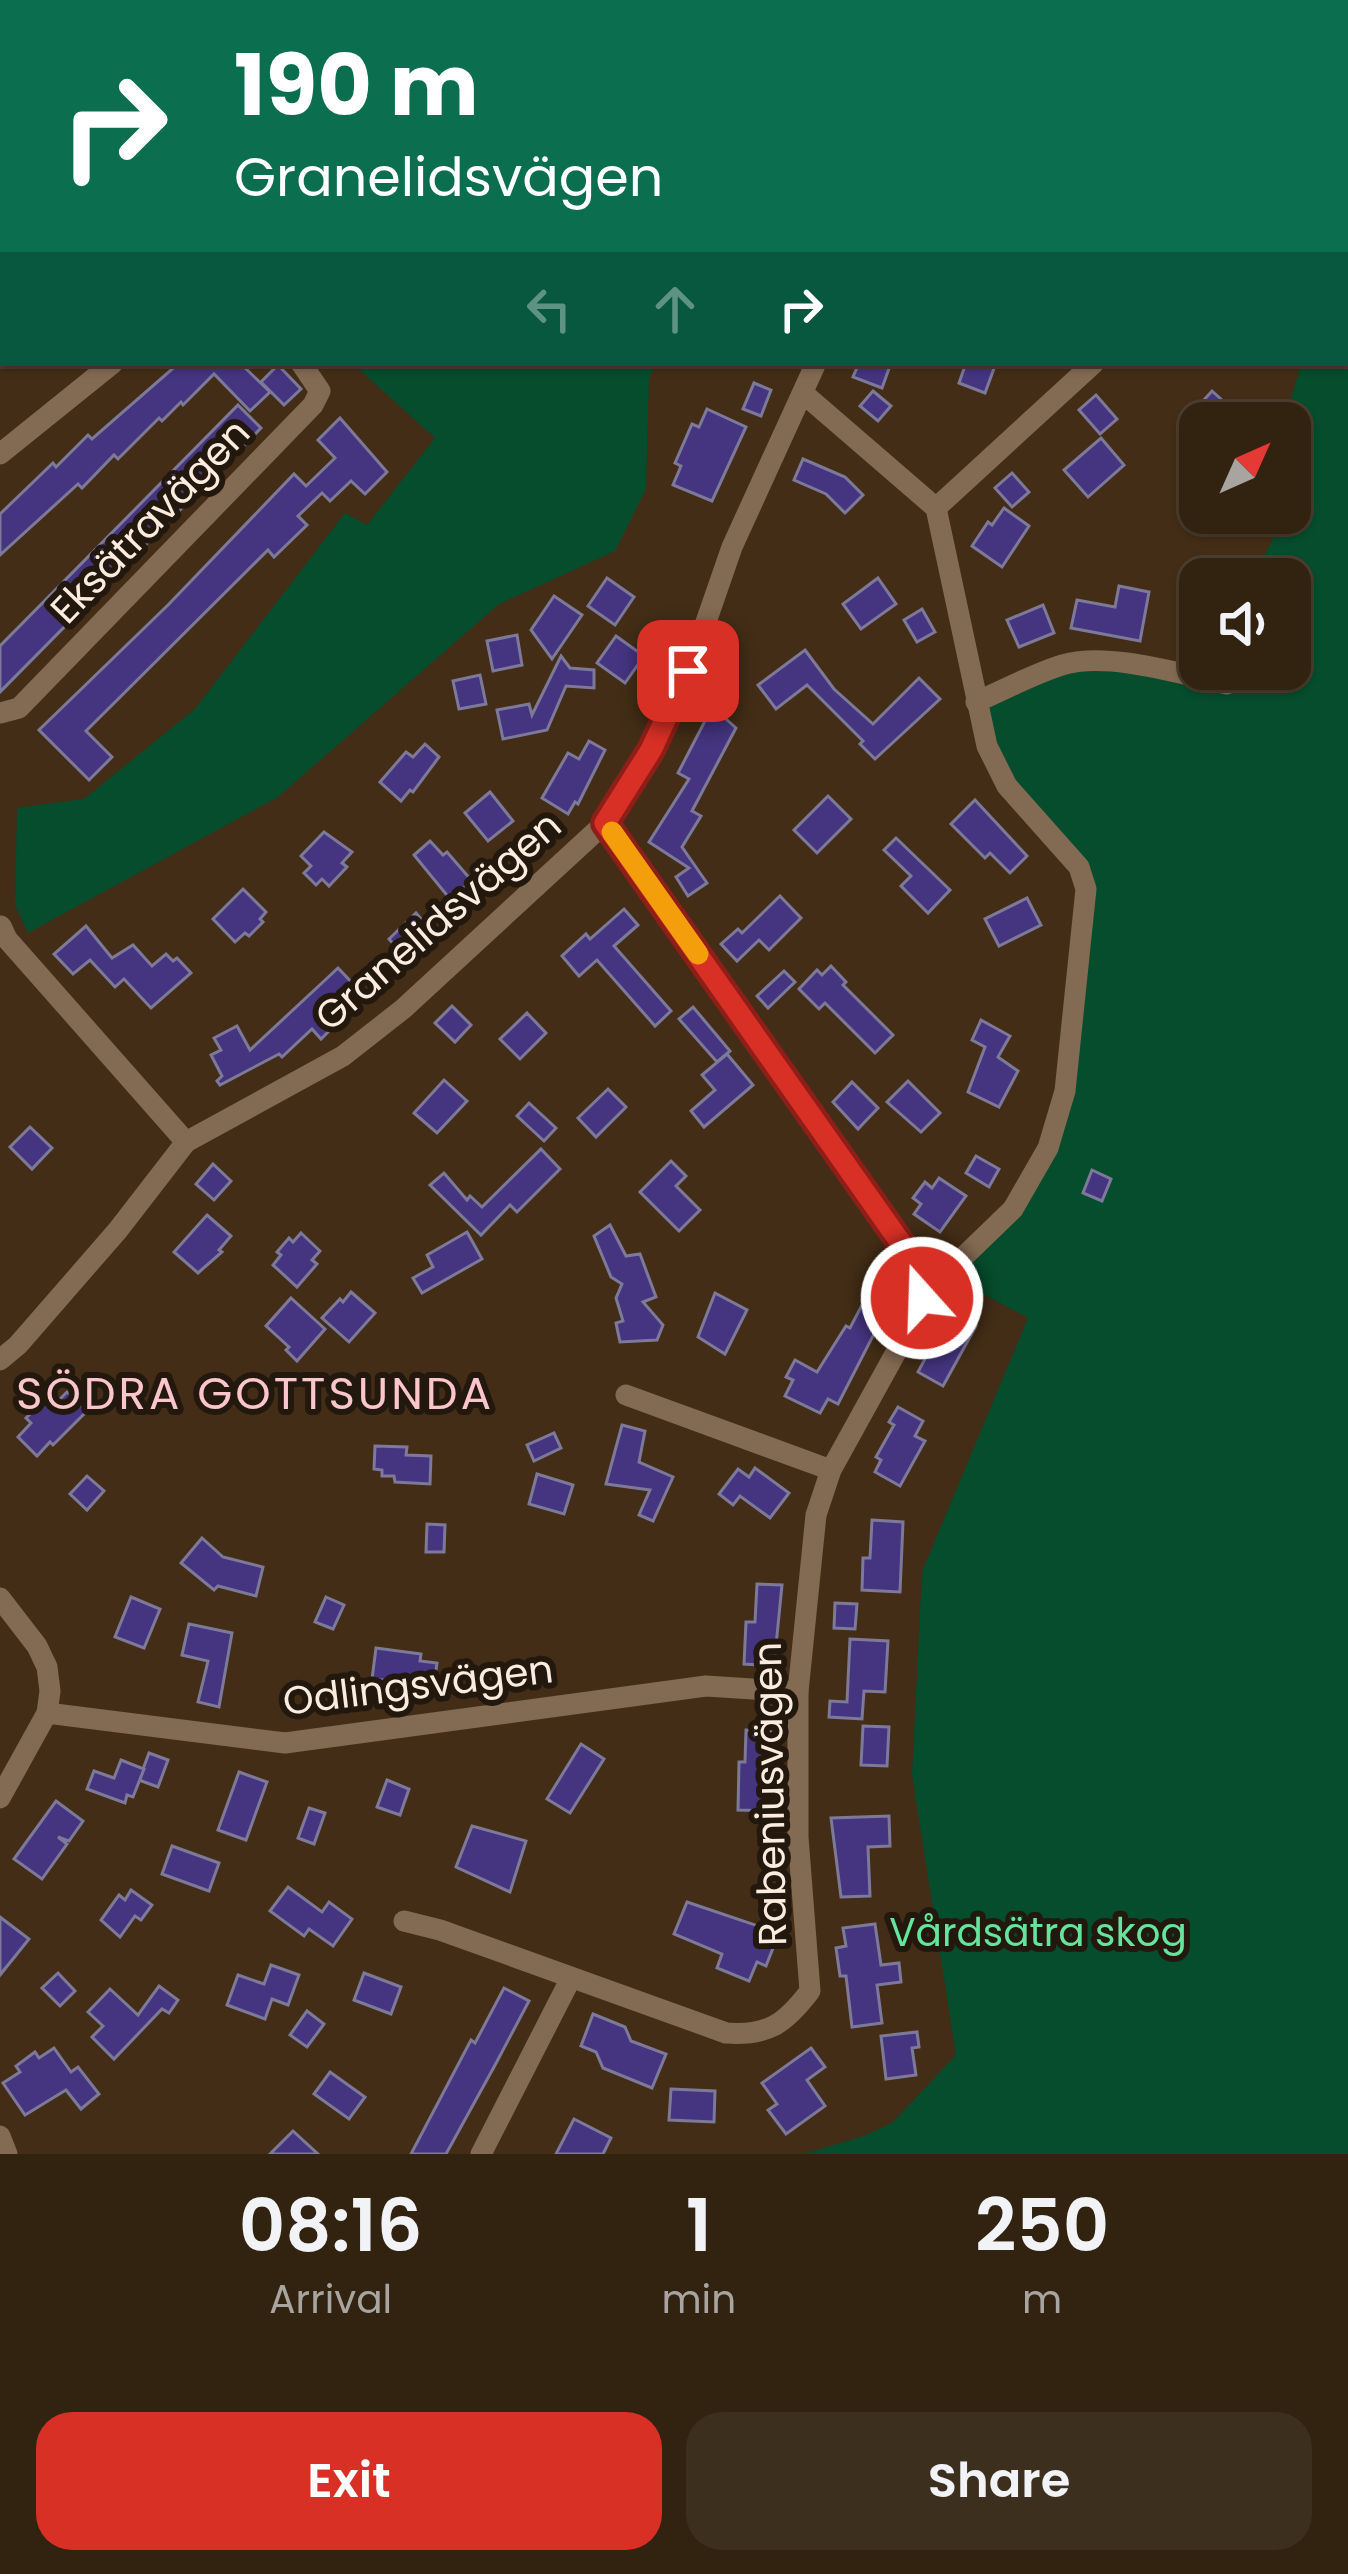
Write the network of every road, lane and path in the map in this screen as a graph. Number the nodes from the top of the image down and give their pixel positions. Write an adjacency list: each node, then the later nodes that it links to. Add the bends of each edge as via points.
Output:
1 (109, 366): 6 (street)
2 (304, 366): 10 (street, Eksätravägen, via 320,391 313,405 19,708)
3 (815, 366): 5 (street, Granelidsvägen)
4 (1091, 366): 7 (street)
5 (804, 394): 7 (street); 11 (street, Granelidsvägen, via 733,547 679,692)
6 (0, 454)
7 (936, 508): 9 (street, Rabeniusvägen)
8 (1179, 674): 9 (street, via 1085,661)
9 (976, 701): 14 (street, Rabeniusvägen, via 1007,786 1079,867 1084,931 1065,1091 1048,1148 1012,1209)
10 (0, 713)
11 (605, 823): 13 (street, Granelidsvägen, via 343,1056); 14 (street, via 910,1256)
12 (2, 926): 13 (street)
13 (186, 1142): 15 (street, Granelidsvägen)
14 (922, 1298): 17 (street, Rabeniusvägen)
15 (0, 1360)
16 (626, 1395): 17 (street)
17 (830, 1470): 19 (street, Rabeniusvägen, via 816,1515)
18 (0, 1598): 20 (street, via 47,1667)
19 (798, 1692): 20 (street, Odlingsvägen, via 706,1686 285,1743); 23 (street, Rabeniusvägen, via 810,1991 772,2029 753,2035 726,2033)
20 (47, 1713): 21 (street)
21 (0, 1798)
22 (404, 1921): 23 (street)
23 (571, 1978): 26 (street)
24 (0, 2136): 25 (street)
25 (7, 2154)
26 (481, 2154)

